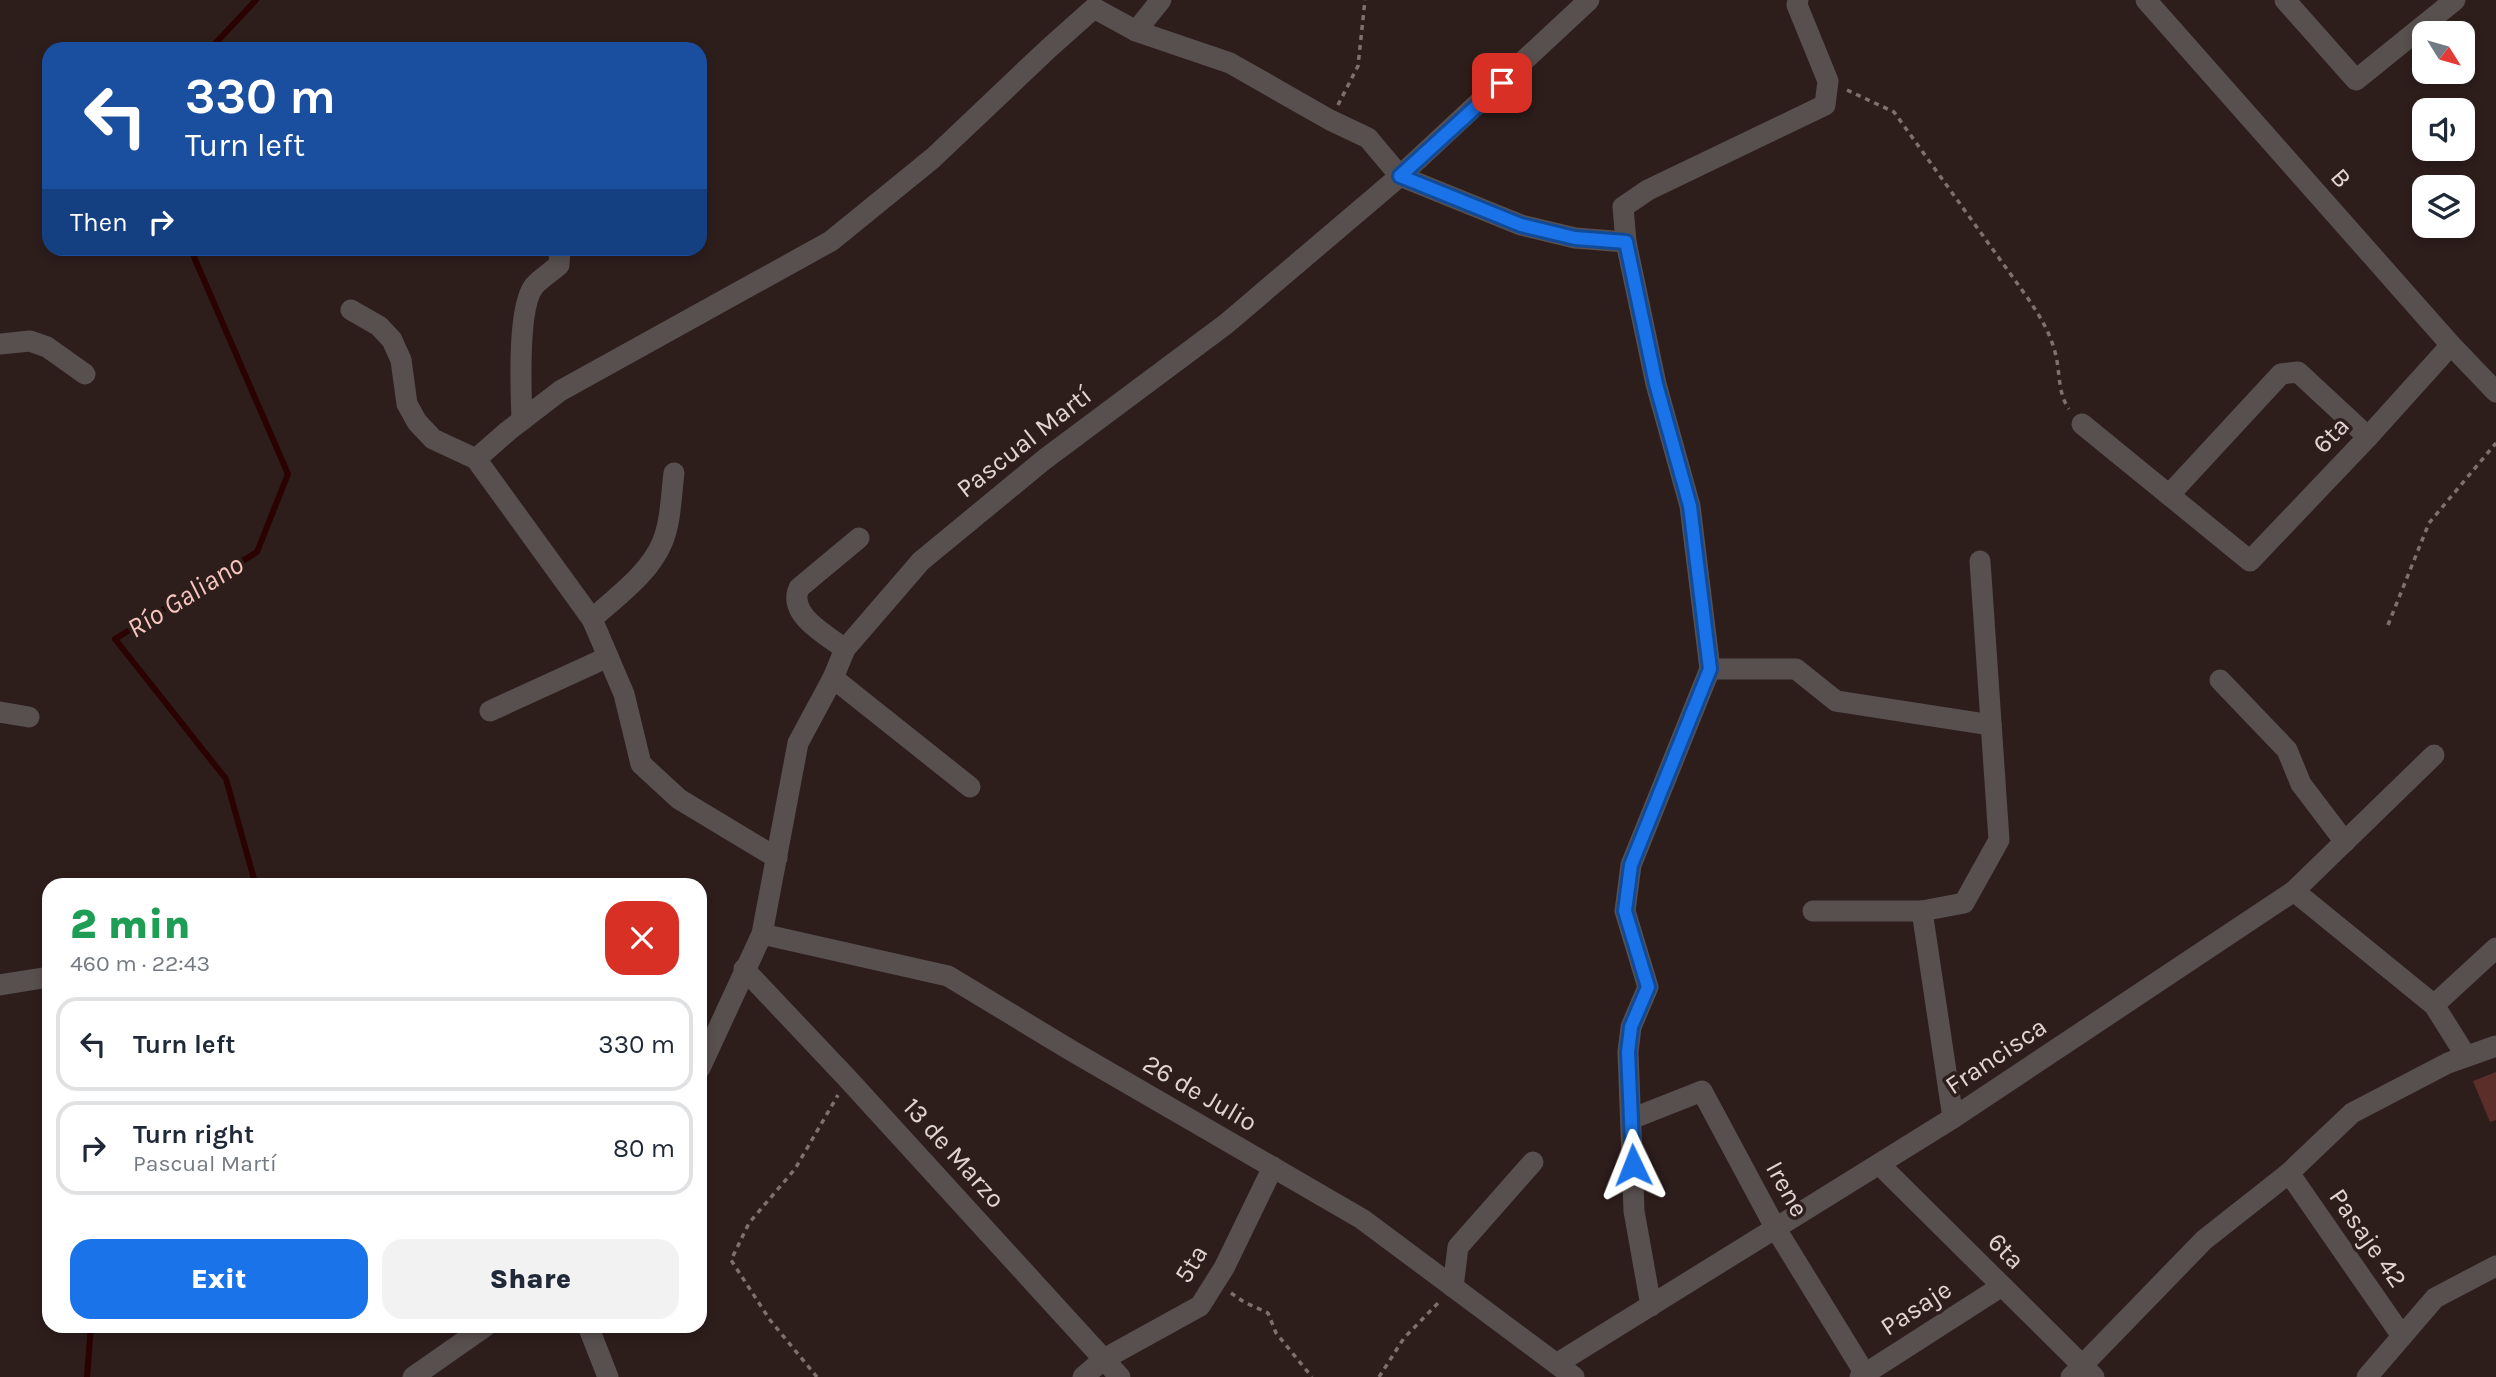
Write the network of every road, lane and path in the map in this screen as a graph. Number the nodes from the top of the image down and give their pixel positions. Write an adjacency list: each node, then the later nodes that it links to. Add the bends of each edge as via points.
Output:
1 (1161, 0): 8 (street)
2 (1365, 0): 10 (path, via 1358,66)
3 (1589, 0): 11 (street, Pascual Martí)
4 (1798, 0): 9 (street)
5 (2146, 0): 16 (street, B)
6 (2285, 0): 7 (street, via 2356,80)
7 (2455, 0)
8 (1136, 31): 10 (street, via 1230,63); 19 (street, via 1094,8 933,158 831,241 560,391)
9 (1828, 81): 12 (street, via 1825,105 1648,190 1623,207); 20 (path, via 1894,112 2045,324 2056,355 2063,401)
10 (1330, 120): 11 (street, via 1368,138)
11 (1400, 176): 12 (street, via 1521,225 1575,238); 30 (street, Pascual Martí, via 1226,324 1045,459 921,561)
12 (1626, 242): 32 (street, via 1656,384 1690,506)
13 (560, 256): 19 (street, via 559,265 533,287 528,301 519,364)
14 (351, 310): 23 (street, via 379,326 392,340 401,360 407,404 416,422 433,439)
15 (0, 344): 17 (street, via 30,341 47,347)
16 (2451, 345): 18 (street, B); 21 (street, 6ta)
17 (85, 374)
18 (2496, 392)
19 (522, 420): 23 (street)
20 (2082, 424): 25 (street)
21 (2368, 437): 25 (street, 6ta, via 2250,561); 25 (street, via 2298,372 2281,374)
22 (2496, 443): 29 (path, via 2429,523)
23 (476, 460): 28 (street)
24 (674, 473): 28 (street, via 668,524 655,557)
25 (2169, 495)
26 (859, 538): 30 (street, via 799,588 796,597 803,615)
27 (1980, 561): 38 (street)
28 (592, 619): 31 (street)
29 (2388, 625)
30 (845, 649): 33 (street, Pascual Martí)
31 (608, 657): 35 (street); 42 (street, via 624,694 641,765 679,799)
32 (1710, 669): 38 (street, via 1796,669 1836,701); 57 (street, via 1631,865 1625,911 1648,987 1631,1027)
33 (833, 678): 40 (street); 42 (street, Pascual Martí, via 798,743)
34 (2220, 680): 41 (street, via 2287,750 2301,784)
35 (490, 711)
36 (0, 712): 37 (street)
37 (29, 717)
38 (1991, 725): 45 (street, via 1999,840 1964,903)
39 (2434, 755): 41 (street, Francisca)
40 (970, 787)
41 (2345, 842): 43 (street, Francisca)
42 (778, 859): 46 (street, Pascual Martí)
43 (2294, 891): 51 (street); 56 (street, Francisca)
44 (1813, 911): 45 (street)
45 (1922, 911): 56 (street)
46 (762, 934): 48 (street, Pascual Martí); 60 (street, 26 de Julio, via 948,975)
47 (2496, 948): 51 (street)
48 (744, 969): 53 (street, Pascual Martí); 55 (street, 13 de Marzo)
49 (42, 978): 50 (street)
50 (0, 985)
51 (2434, 1004): 54 (street)
52 (2496, 1046): 54 (street)
53 (707, 1052)
54 (2466, 1056): 61 (street, via 2351,1113)
55 (847, 1078): 71 (street, 13 de Marzo); 77 (path, via 795,1170 748,1223 731,1260 770,1320)
56 (1953, 1118): 59 (street, Francisca)
57 (1631, 1119): 62 (street, Irene, via 1702,1091); 67 (street, via 1634,1211)
58 (1533, 1162): 66 (street, via 1458,1247)
59 (1879, 1164): 62 (street, Francisca); 65 (street, 6ta)
60 (1273, 1167): 64 (street, 5ta); 66 (street, 26 de Julio, via 1362,1219)
61 (2288, 1173): 70 (street, Pasaje 42); 73 (street, via 2204,1240)
62 (1776, 1228): 67 (street, Francisca); 74 (street, Irene)
63 (2496, 1266): 70 (street, via 2435,1298)
64 (1216, 1282): 71 (street, 5ta, via 1200,1306); 80 (path, via 1268,1313 1276,1333)
65 (2002, 1286): 73 (street, 6ta); 74 (street, Pasaje)
66 (1453, 1287): 72 (street, 26 de Julio); 81 (path, via 1404,1338)
67 (1651, 1306): 72 (street, Francisca)
68 (476, 1333): 75 (street)
69 (591, 1333): 76 (street)
70 (2402, 1336): 82 (street)
71 (1104, 1360): 78 (street, 5ta); 79 (street, 13 de Marzo)
72 (1566, 1370)
73 (2083, 1373)
74 (1864, 1376)
75 (412, 1377)
76 (608, 1377)
77 (817, 1377)
78 (1083, 1377)
79 (1120, 1377)
80 (1312, 1377)
81 (1379, 1377)
82 (2367, 1377)

